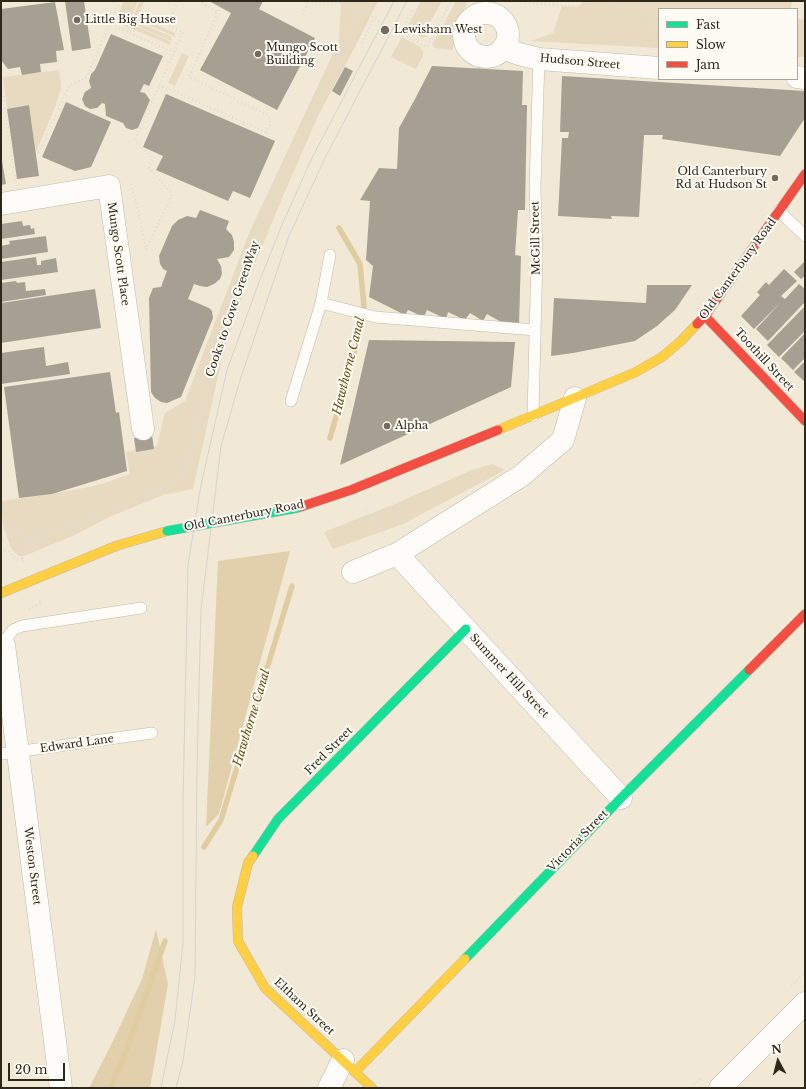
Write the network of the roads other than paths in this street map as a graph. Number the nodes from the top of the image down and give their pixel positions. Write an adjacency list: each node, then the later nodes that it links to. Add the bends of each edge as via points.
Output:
1 (503, 48): 2 (street, Hudson Street)
2 (539, 59): 3 (street, Hudson Street); 11 (lane, McGill Street, via 535,188)
3 (658, 68)
4 (805, 174): 6 (street, Old Canterbury Road)
5 (1, 204): 16 (street, Mungo Scott Place, via 109,186)
6 (779, 211): 7 (lane); 10 (street, Old Canterbury Road)
7 (805, 236)
8 (330, 255): 9 (lane)
9 (321, 303): 11 (lane, via 375,317); 13 (lane)
10 (705, 316): 12 (street, Old Canterbury Road, via 662,357 636,372); 15 (street, Toothill Street)
11 (535, 330): 14 (lane, McGill Street)
12 (575, 398): 14 (street, Old Canterbury Road); 17 (street, via 563,440 521,476)
13 (291, 401)
14 (533, 416): 19 (street, Old Canterbury Road, bridge, via 351,490 297,508 167,531 110,548)
15 (805, 421)
16 (143, 429)
17 (397, 554): 18 (street); 22 (street, Summer Hill Street)
18 (353, 572)
19 (1, 593)
20 (141, 608): 23 (lane, via 22,626 13,630)
21 (805, 614): 26 (street, Victoria Street)
22 (466, 629): 26 (street, Summer Hill Street); 27 (street, Fred Street, via 278,818 248,863)
23 (4, 644): 25 (street, Weston Street)
24 (152, 733): 25 (lane, Edward Lane)
25 (9, 753): 30 (street, Weston Street)
26 (621, 798): 29 (street, Victoria Street)
27 (237, 907): 29 (street, Eltham Street, via 238,941 265,988)
28 (805, 1003): 33 (street)
29 (349, 1066): 31 (street, Victoria Street); 32 (street, Eltham Street)
30 (61, 1088)
31 (329, 1088)
32 (372, 1088)
33 (720, 1088)

